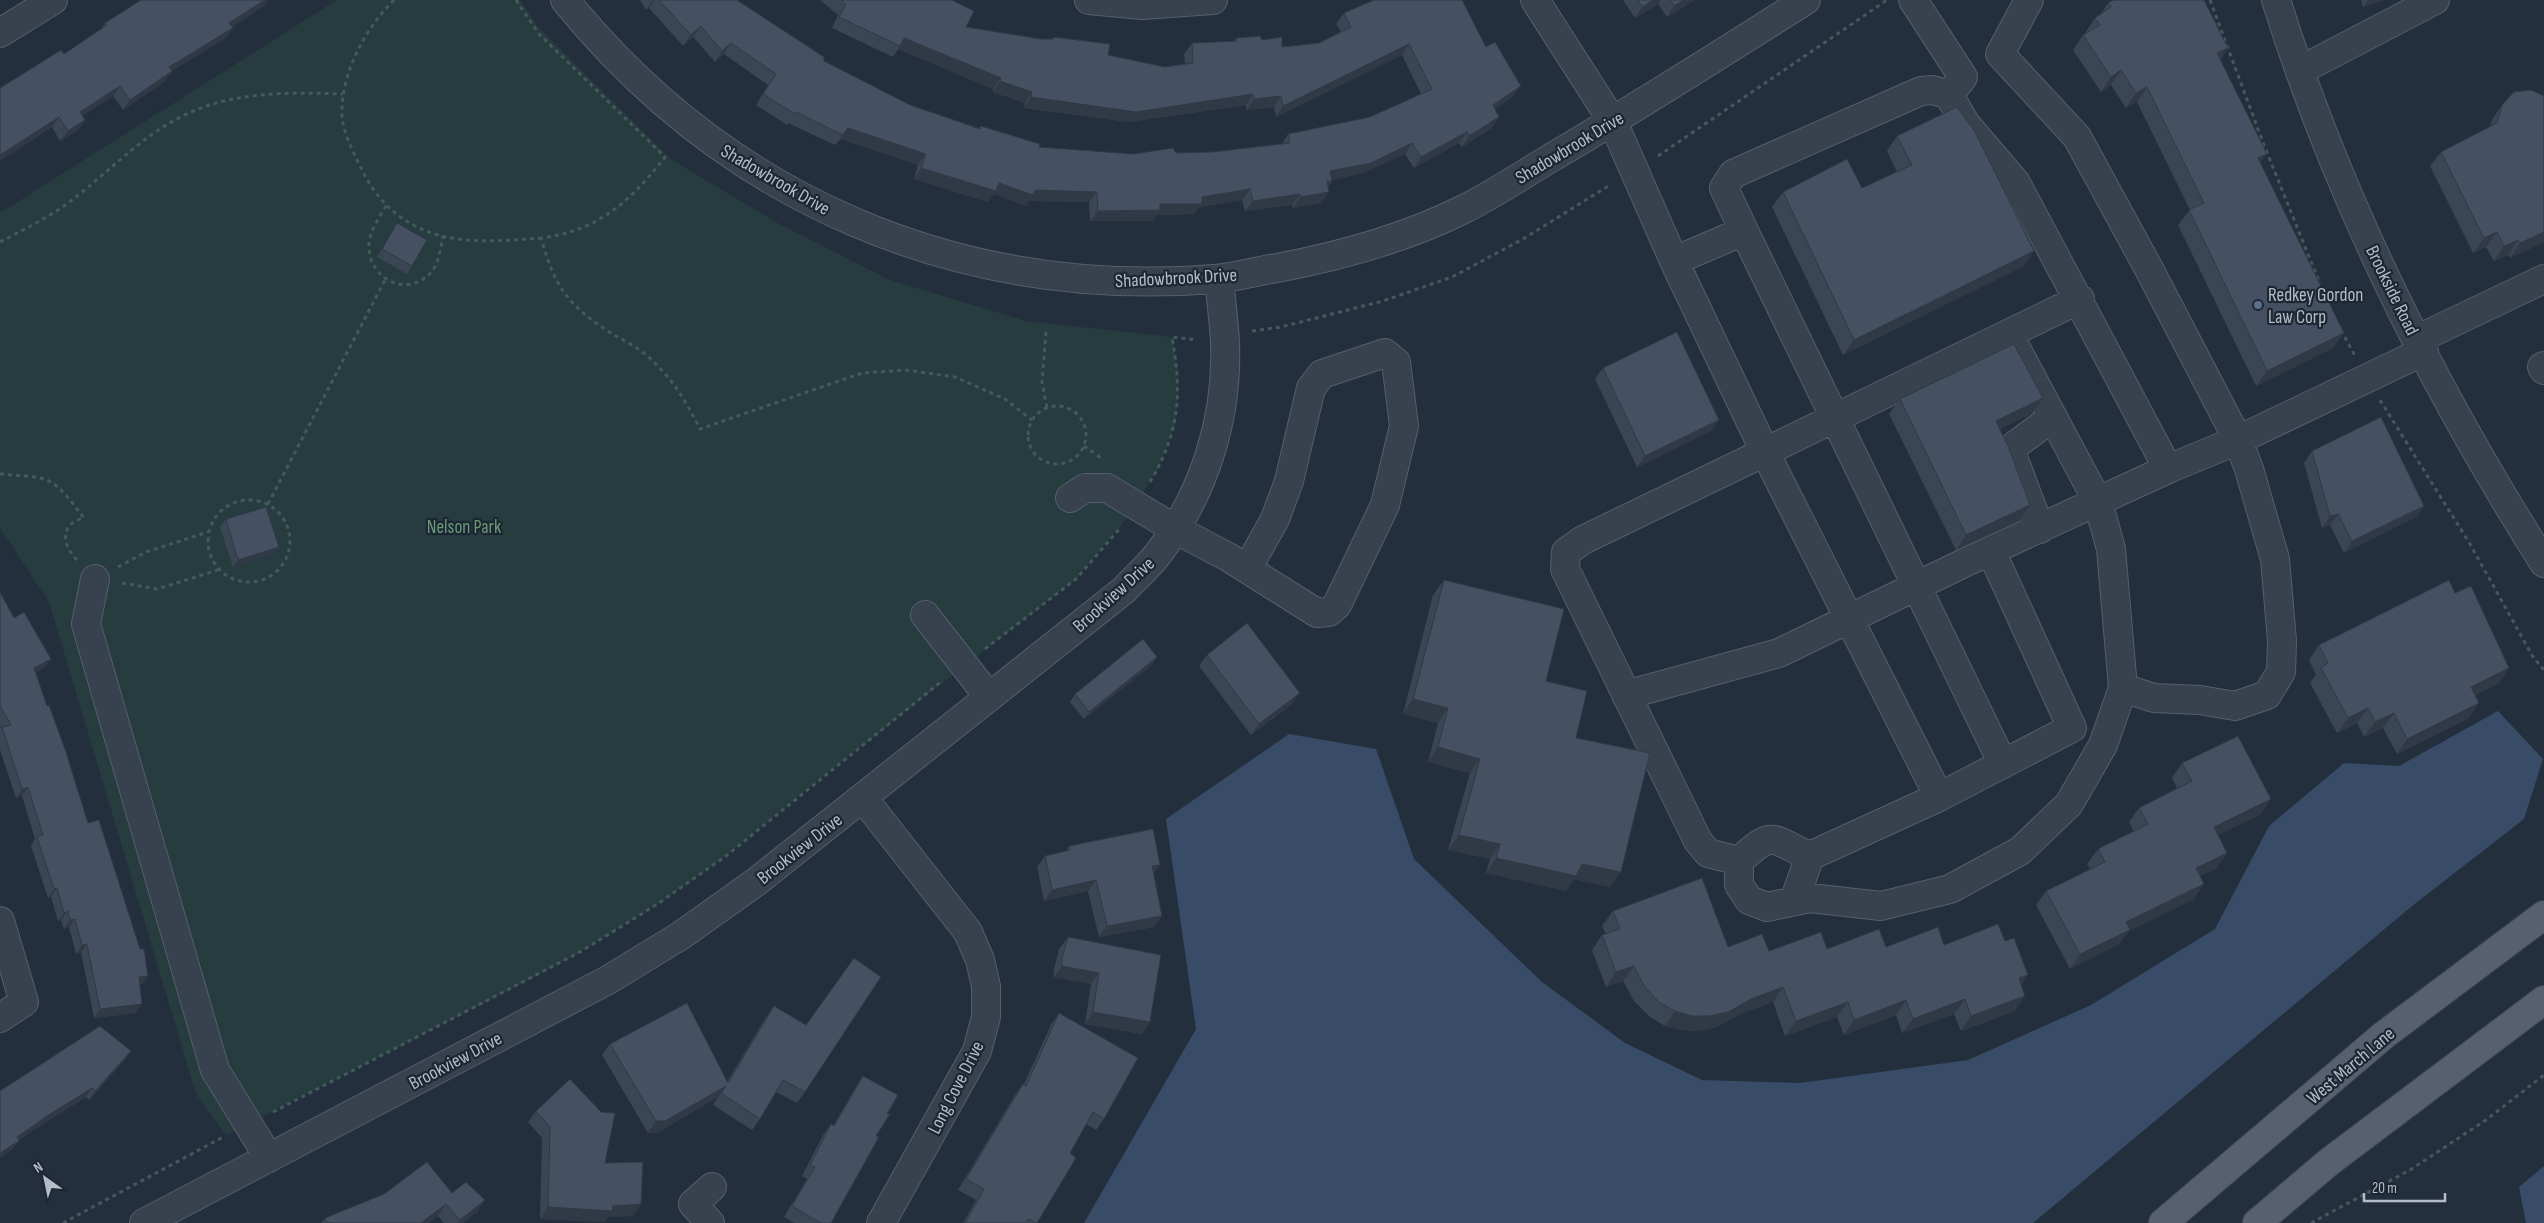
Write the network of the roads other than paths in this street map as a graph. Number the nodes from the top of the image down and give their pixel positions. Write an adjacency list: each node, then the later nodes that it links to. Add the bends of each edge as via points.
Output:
1 (53, 0): 11 (street)
2 (565, 0): 18 (street, Shadowbrook Drive, via 595,37 644,87 699,133 799,196 877,232 992,266 1062,278 1137,282)
3 (1089, 0): 4 (street, via 1142,5)
4 (1213, 0)
5 (1535, 0): 15 (street)
6 (1806, 0): 15 (street, Shadowbrook Drive)
7 (1913, 0): 14 (street)
8 (2029, 0): 12 (street)
9 (2276, 0): 13 (street, Brookside Road)
10 (2435, 0): 13 (street)
11 (0, 33)
12 (2000, 54): 14 (street); 27 (street, via 2077,137 2150,269)
13 (2301, 70): 22 (street, Brookside Road, via 2370,246)
14 (1956, 86): 16 (street, via 1921,91 1733,174 1724,188); 20 (street, via 1965,123 2016,183)
15 (1612, 122): 17 (street); 18 (street, Shadowbrook Drive, via 1464,209 1395,238 1327,258)
16 (1744, 231): 17 (street); 26 (street)
17 (1674, 262): 28 (street)
18 (1219, 278): 32 (street, Brookview Drive, via 1225,344 1224,388 1216,437 1202,478)
19 (2544, 279): 22 (street)
20 (2080, 299): 21 (street); 29 (street)
21 (2008, 334): 25 (street); 26 (street)
22 (2421, 345): 27 (street, via 2368,377); 35 (street, Brookside Road, via 2466,434)
23 (2544, 366): 24 (street)
24 (2544, 370)
25 (2053, 417): 31 (street); 33 (street, via 2010,449)
26 (1835, 419): 28 (street); 38 (street)
27 (2238, 440): 29 (street); 41 (street, via 2274,559 2282,641 2281,672 2267,695 2235,706 2200,700 2154,698)
28 (1765, 452): 40 (street); 42 (street, via 1583,540 1566,552 1565,569)
29 (2168, 469): 31 (street)
30 (1070, 498): 32 (street, via 1085,488 1108,488)
31 (2098, 502): 33 (street); 41 (street, via 2111,549)
32 (1175, 529): 36 (street); 43 (street, Brookview Drive, via 1157,555 1124,590)
33 (2040, 529): 34 (street)
34 (1991, 551): 38 (street); 45 (street)
35 (2544, 563)
36 (1247, 569): 36 (street, via 1317,613 1329,612 1337,605 1385,506 1404,426 1396,362 1385,353 1322,374 1311,388 1289,482 1275,519)
37 (94, 579): 56 (street, via 86,624 215,1070)
38 (1916, 587): 40 (street); 46 (street)
39 (925, 615): 43 (street)
40 (1850, 619): 42 (street, via 1779,653); 47 (street)
41 (2123, 688): 44 (street)
42 (1626, 695): 50 (street, via 1698,841 1708,853)
43 (990, 697): 48 (street, Brookview Drive)
44 (2110, 726): 45 (street); 51 (street, via 2103,745 2069,804 2020,852 1950,890 1881,906 1810,898)
45 (2072, 728): 46 (street)
46 (2003, 764): 47 (street)
47 (1939, 797): 49 (street)
48 (863, 798): 56 (street, Brookview Drive, via 756,882 680,936 608,980); 60 (street, Long Cove Drive, via 968,932 980,960 986,986 986,1017 978,1051)
49 (1810, 856): 50 (street, via 1779,839 1762,840); 51 (street)
50 (1739, 861): 51 (street, via 1739,884 1749,900 1767,907)
51 (1794, 901)
52 (2544, 915): 61 (main road, West March Lane, via 2384,1035)
53 (0, 921): 55 (street, via 24,1002)
54 (2544, 1000): 62 (main road, via 2330,1162)
55 (0, 1018)
56 (269, 1158): 58 (street, Brookview Drive)
57 (712, 1188): 59 (street, via 693,1204)
58 (144, 1223)
59 (710, 1223)
60 (881, 1223)
61 (2163, 1223)
62 (2257, 1223)

